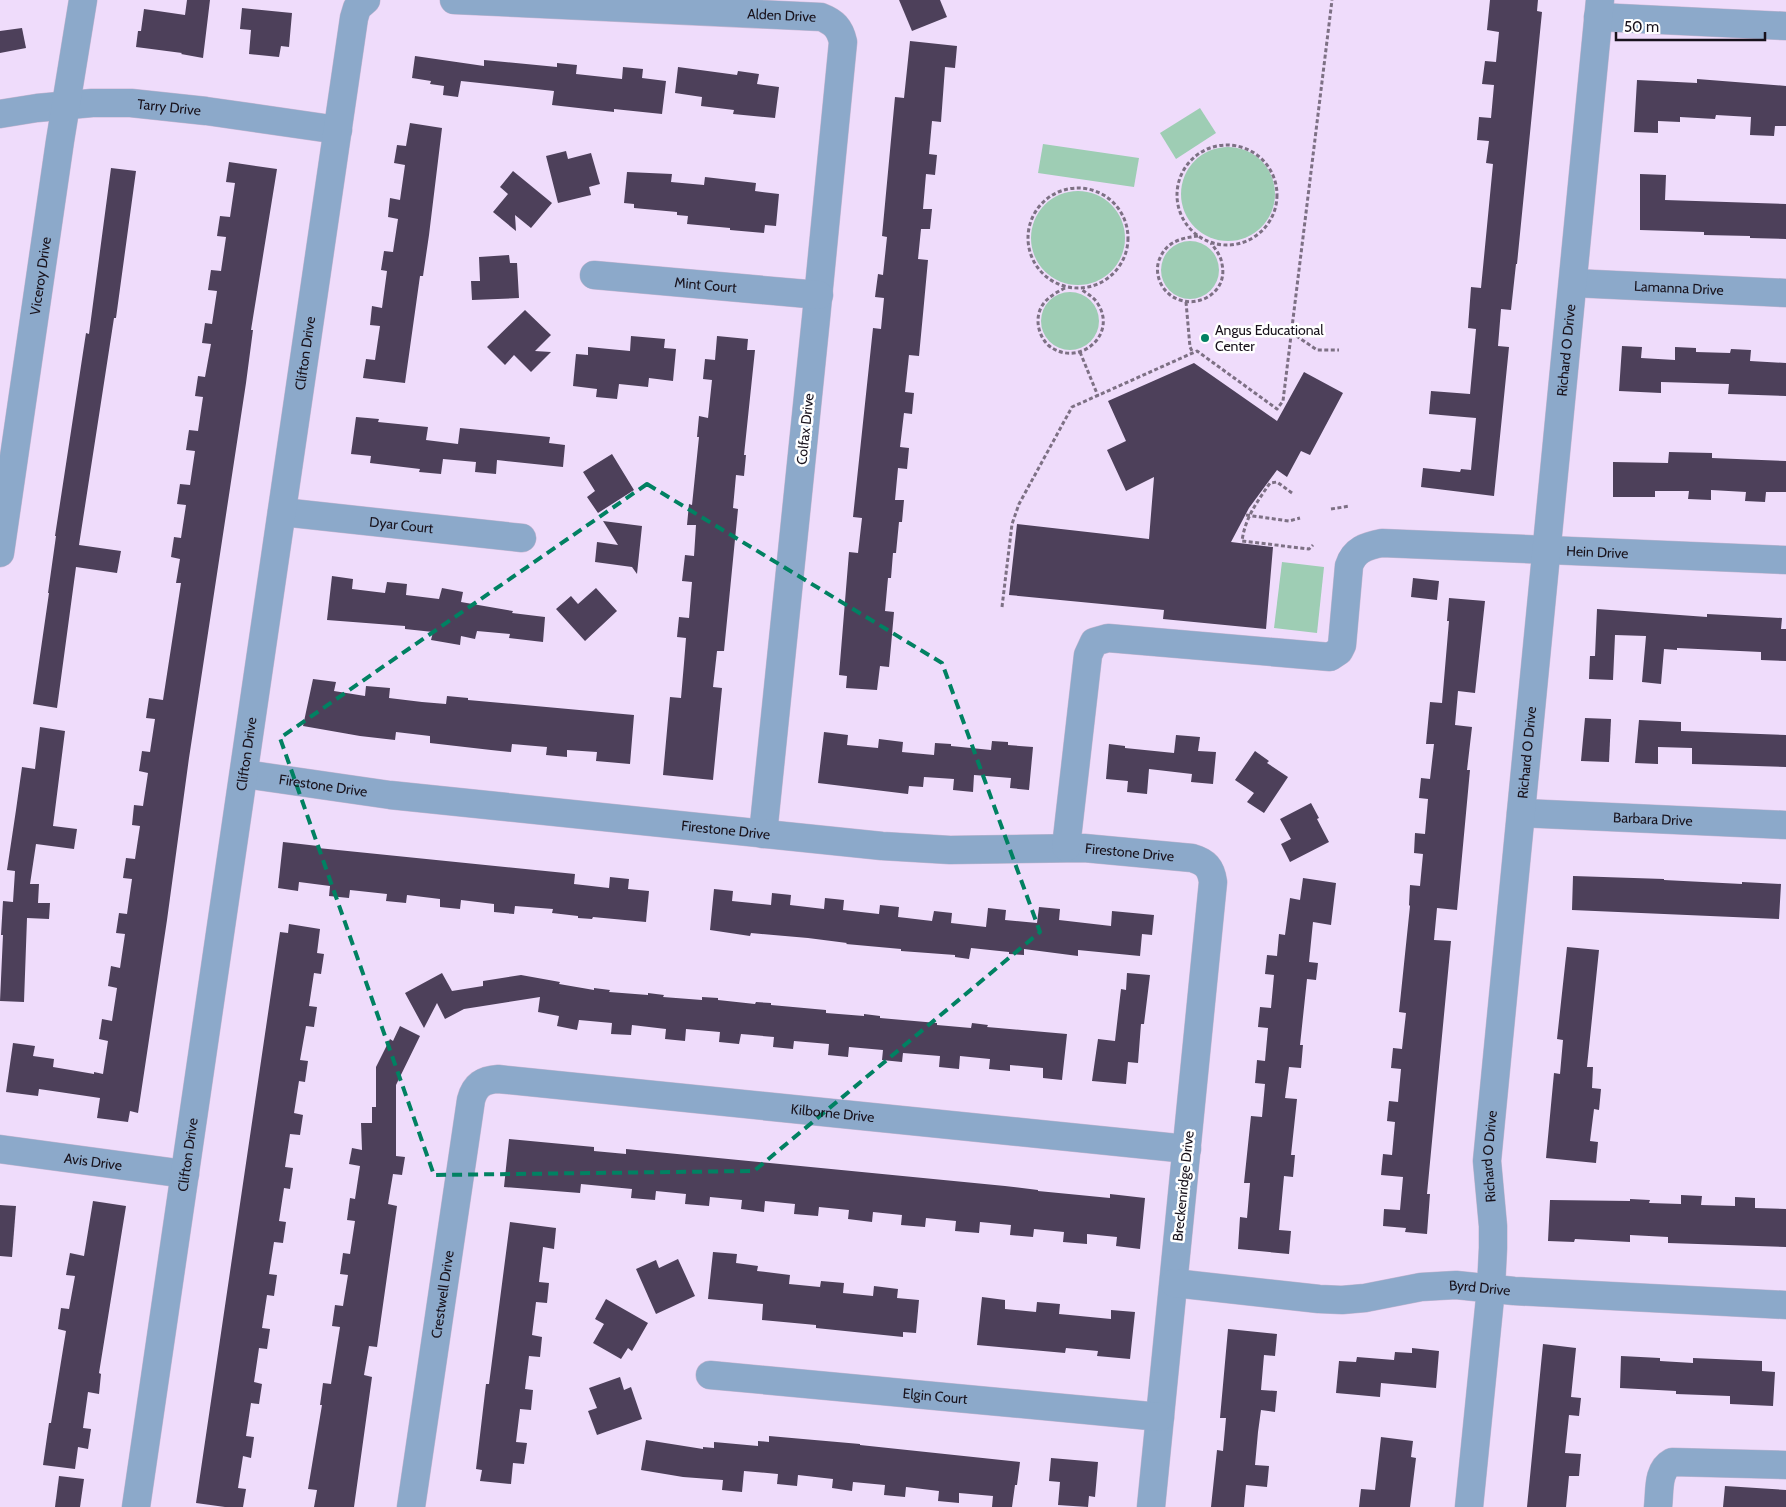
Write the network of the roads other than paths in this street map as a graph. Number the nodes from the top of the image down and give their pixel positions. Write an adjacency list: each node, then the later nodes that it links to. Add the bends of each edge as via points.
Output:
1 (83, 0): 8 (street, Viceroy Drive)
2 (454, 0): 4 (street, Alden Drive)
3 (364, 1): 10 (street, Clifton Drive, via 354,18)
4 (682, 5): 6 (street, Alden Drive, via 820,17)
5 (1599, 9): 7 (street); 12 (street, Richard O Drive)
6 (837, 26): 14 (street, Colfax Drive, via 843,42)
7 (1786, 26)
8 (67, 106): 9 (street, Tarry Drive); 10 (street, Tarry Drive, via 92,103 170,106); 16 (street, Viceroy Drive)
9 (0, 114)
10 (338, 130): 15 (street, Clifton Drive)
11 (594, 275): 14 (street, Mint Court)
12 (1572, 283): 13 (street, Lamanna Drive); 18 (street, Richard O Drive)
13 (1786, 293)
14 (819, 295): 24 (street, Colfax Drive)
15 (282, 512): 17 (street, Dyar Court); 21 (street, Clifton Drive)
16 (3, 516): 19 (street, Viceroy Drive)
17 (522, 538)
18 (1546, 550): 20 (street, Hein Drive); 22 (street, Richard O Drive); 25 (street, Hein Drive, via 1382,543 1361,549 1349,566 1342,645 1330,657 1108,638 1094,642 1088,655)
19 (0, 553)
20 (1786, 560)
21 (244, 774): 24 (street, Firestone Drive, via 390,795); 30 (street, Clifton Drive)
22 (1521, 813): 23 (street, Barbara Drive); 32 (street, Richard O Drive, via 1487,1161 1494,1226)
23 (1786, 825)
24 (764, 834): 25 (street, Firestone Drive, via 927,850)
25 (1066, 847): 26 (street, Firestone Drive, via 1192,858)
26 (1208, 866): 29 (street, Breckenridge Drive, via 1213,882)
27 (480, 1084): 29 (street, Kilborne Drive, via 498,1079); 38 (street, Crestwell Drive, via 472,1100)
28 (0, 1149): 30 (street, Avis Drive)
29 (1187, 1149): 31 (street, Breckenridge Drive)
30 (185, 1174): 37 (street, Clifton Drive)
31 (1174, 1283): 32 (street, Byrd Drive, via 1342,1300 1437,1285); 35 (street, Breckenridge Drive)
32 (1491, 1288): 33 (street, Byrd Drive); 40 (street, Richard O Drive)
33 (1786, 1305)
34 (710, 1375): 35 (street, Elgin Court)
35 (1160, 1417): 39 (street, Breckenridge Drive)
36 (1786, 1466): 41 (street, via 1672,1462 1662,1470)
37 (136, 1507)
38 (411, 1507)
39 (1151, 1507)
40 (1469, 1507)
41 (1658, 1507)

